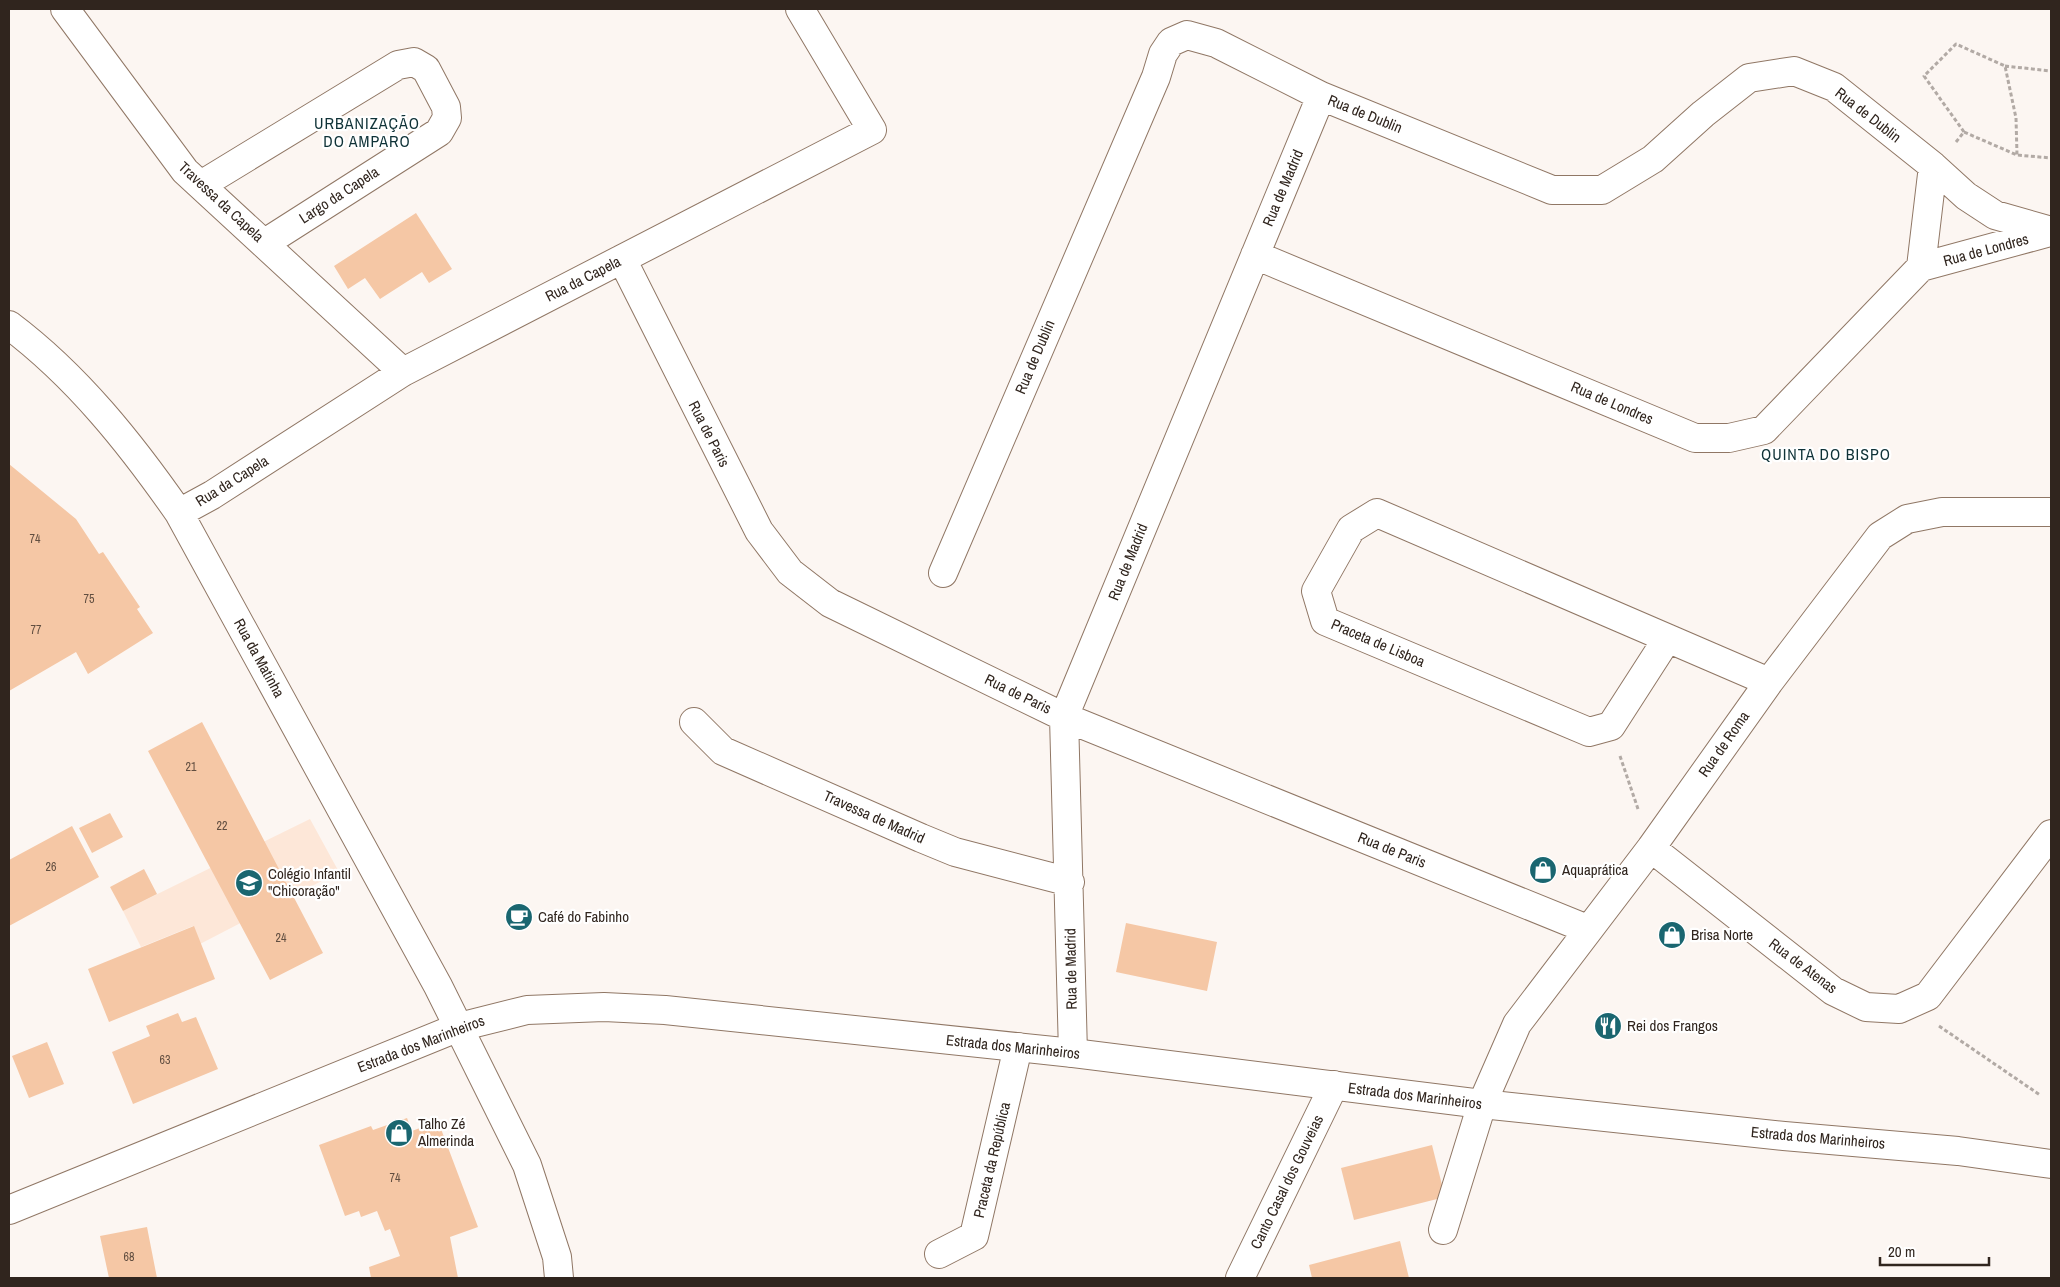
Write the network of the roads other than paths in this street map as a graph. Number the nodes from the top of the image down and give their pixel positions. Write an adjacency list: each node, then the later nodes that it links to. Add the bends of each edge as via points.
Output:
1 (65, 9): 5 (street, Travessa da Capela, via 185,171)
2 (800, 9): 9 (street, Rua da Capela, via 872,130)
3 (1320, 96): 4 (street, Rua de Dublin, via 1552,190 1602,190 1653,159 1749,78 1794,71 1834,88); 8 (street, Rua de Madrid); 15 (street, Rua de Dublin, via 1216,43 1187,35 1171,42 1163,54 1156,77)
4 (1933, 166): 6 (street, Rua de Dublin, via 1966,196 1995,215); 10 (street, Rua de Londres)
5 (201, 185): 7 (street, Travessa da Capela); 7 (street, Largo da Capela, via 398,65 414,62 426,69 446,106 447,118 439,132)
6 (2050, 232): 10 (street, Rua de Londres)
7 (265, 243): 12 (street, Travessa da Capela)
8 (1255, 255): 10 (street, Rua de Londres, via 1695,438 1729,438 1764,430); 18 (street, Rua de Madrid)
9 (622, 259): 12 (street, Rua da Capela); 18 (street, Rua de Paris, via 759,531 790,572 830,603)
10 (1921, 267)
11 (9, 325): 14 (street, Rua da Matinha, via 54,363 97,408 144,463)
12 (402, 372): 14 (street, Rua da Capela)
13 (2051, 512): 17 (street, Rua de Roma, via 1942,512 1907,519 1880,536)
14 (179, 513): 24 (street, Rua da Matinha)
15 (942, 573)
16 (1666, 639): 16 (street, Praceta de Lisboa, via 1376,513 1352,529 1316,591 1325,621 1589,732 1611,726); 17 (street, Praceta de Lisboa)
17 (1769, 682): 21 (street, Rua de Roma)
18 (1064, 717): 22 (street, Rua de Madrid); 23 (street, Rua de Paris)
19 (694, 722): 22 (street, Travessa de Madrid, via 723,751 921,838 955,852)
20 (2051, 834): 21 (street, Rua de Atenas, via 1928,996 1899,1009 1866,1007 1833,992)
21 (1651, 848): 23 (street, Rua de Roma)
22 (1070, 882): 26 (street, Rua de Madrid)
23 (1588, 930): 28 (street, Rua de Roma, via 1517,1024)
24 (459, 1027): 25 (street, Estrada dos Marinheiros, via 527,1010 604,1007 675,1011); 30 (street, Estrada dos Marinheiros); 33 (street, Rua da Matinha, via 527,1165 557,1257)
25 (1018, 1047): 26 (street, Estrada dos Marinheiros); 32 (street, Praceta da República, via 974,1236)
26 (1073, 1053): 27 (street, Estrada dos Marinheiros)
27 (1334, 1085): 28 (street, Estrada dos Marinheiros); 34 (street, Canto Casal dos Gouveias)
28 (1482, 1104): 29 (street, Estrada dos Marinheiros, via 1958,1151); 31 (street, Rua de Roma)
29 (2051, 1164)
30 (9, 1210)
31 (1443, 1230)
32 (939, 1254)
33 (559, 1278)
34 (1240, 1278)

